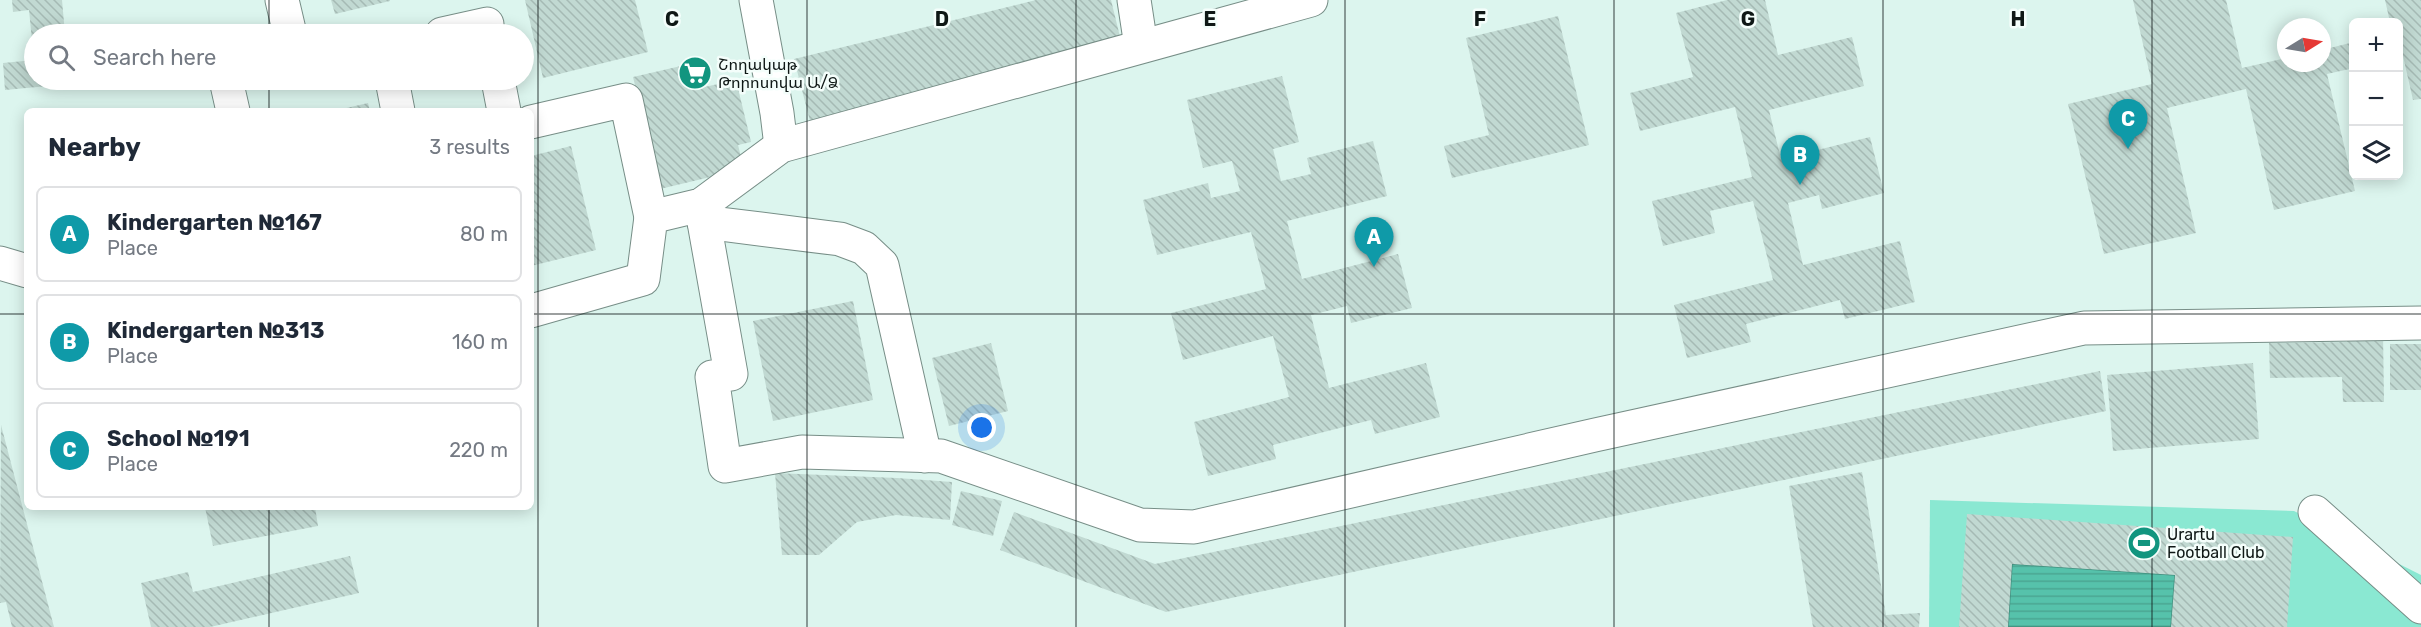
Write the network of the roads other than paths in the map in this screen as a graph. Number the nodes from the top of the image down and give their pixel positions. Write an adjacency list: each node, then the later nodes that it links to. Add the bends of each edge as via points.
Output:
1 (282, 0): 6 (lane)
2 (756, 0): 15 (lane)
3 (1134, 0): 7 (lane)
4 (1311, 0): 5 (lane)
5 (1263, 6): 7 (lane)
6 (288, 24)
7 (1141, 46): 15 (lane)
8 (228, 90): 11 (lane)
9 (394, 90): 12 (lane)
10 (500, 90): 13 (lane)
11 (232, 108)
12 (397, 108)
13 (503, 108)
14 (534, 121): 17 (lane, via 626,100)
15 (781, 146): 16 (lane)
16 (702, 213): 17 (lane); 22 (lane, via 840,239 864,248 882,265); 22 (lane, via 731,374 712,377 725,466 802,452)
17 (651, 217): 20 (lane, via 643,279)
18 (0, 263): 19 (lane)
19 (24, 270)
20 (534, 310)
21 (2421, 322): 22 (lane, via 2084,328 1194,527 1140,525 941,456)
22 (925, 456)
23 (2314, 512): 24 (lane)
24 (2421, 610): 25 (lane)
25 (2420, 627)

